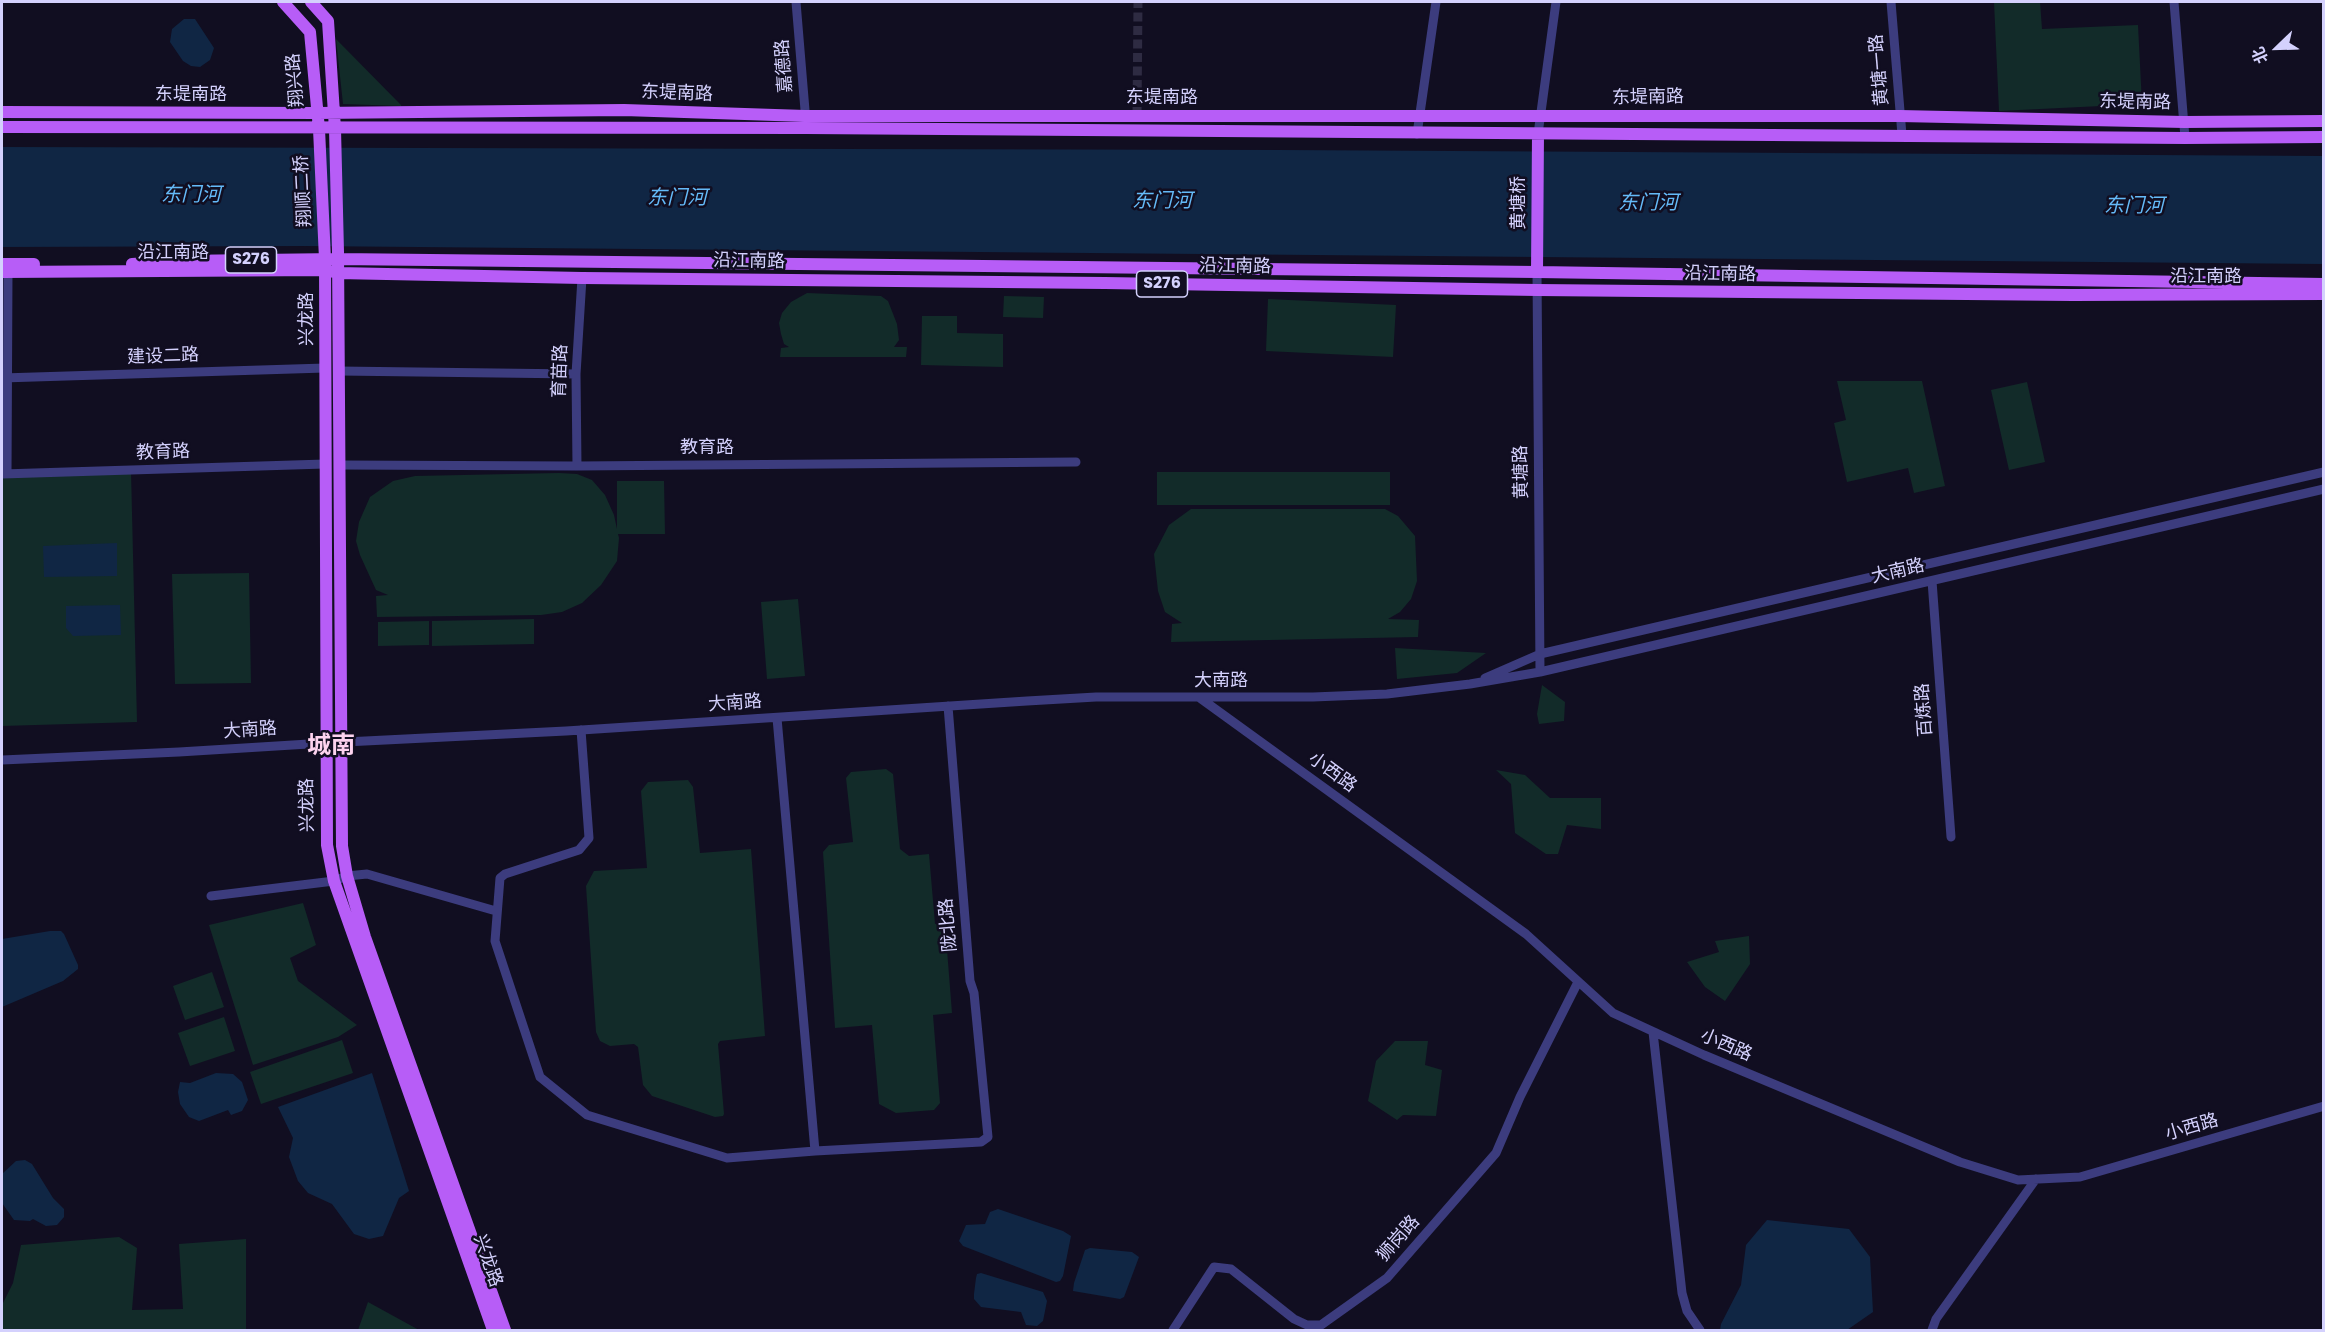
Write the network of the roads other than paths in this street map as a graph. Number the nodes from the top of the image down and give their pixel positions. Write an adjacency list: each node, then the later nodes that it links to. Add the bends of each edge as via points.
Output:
1 (283, 2): 10 (main road, 翔兴路, via 310,32)
2 (311, 2): 9 (main road, 翔兴路, via 328,21)
3 (796, 2): 15 (street, 嘉德路)
4 (1436, 2): 11 (street)
5 (1556, 2): 13 (street)
6 (1891, 2): 12 (street, 黄塘一路)
7 (2174, 2): 16 (street)
8 (2, 112): 10 (main road, 东堤南路)
9 (334, 112): 10 (main road, 东堤南路); 15 (main road, 东堤南路, via 624,110); 19 (main road, 翔兴路)
10 (317, 113): 18 (main road, 翔兴路)
11 (1420, 116): 13 (main road, 东堤南路); 15 (main road, 东堤南路); 20 (street)
12 (1900, 116): 13 (main road, 东堤南路); 16 (main road, 东堤南路); 22 (street, 黄塘一路)
13 (1540, 117): 21 (street)
14 (2324, 121): 16 (main road, 东堤南路)
15 (806, 122): 19 (main road, 东堤南路); 20 (main road, 东堤南路)
16 (2184, 122): 24 (street)
17 (2, 127): 18 (main road, 东堤南路)
18 (319, 129): 19 (main road, 东堤南路); 26 (main road, 翔顺二桥)
19 (335, 129): 25 (main road, 翔顺二桥)
20 (1417, 134): 21 (main road, 东堤南路)
21 (1538, 134): 22 (main road, 东堤南路); 28 (main road, 黄塘桥)
22 (1902, 135): 24 (main road, 东堤南路)
23 (2324, 137): 24 (main road, 东堤南路)
24 (2185, 138)
25 (338, 255): 26 (main road, 沿江南路 / S276); 28 (main road, 沿江南路 / S276); 29 (main road, 兴龙路)
26 (325, 260): 27 (main road, 沿江南路 / S276, via 177,261); 29 (main road, 沿江南路 / S276); 34 (main road, 兴龙路)
27 (4, 270): 37 (street)
28 (1537, 272): 31 (main road, 沿江南路 / S276); 32 (street, 黄塘路)
29 (338, 273): 30 (main road, 沿江南路 / S276); 35 (main road, 兴龙路)
30 (582, 278): 32 (main road, 沿江南路 / S276); 36 (street, 育苗路)
31 (2324, 284)
32 (1537, 290): 33 (main road, 沿江南路 / S276); 46 (street, 黄塘路)
33 (2324, 294)
34 (325, 368): 37 (street, 建设二路); 39 (main road, 兴龙路)
35 (339, 371): 36 (street); 40 (main road, 兴龙路)
36 (576, 374): 41 (street, 育苗路)
37 (5, 378): 43 (street)
38 (1076, 462): 41 (street, 教育路)
39 (325, 464): 43 (street, 教育路); 54 (main road, 兴龙路)
40 (339, 465): 41 (street, 教育路); 53 (main road, 兴龙路)
41 (576, 466)
42 (2324, 472): 46 (street, 大南路)
43 (4, 474)
44 (2324, 489): 45 (street, 大南路)
45 (1932, 581): 47 (street, 大南路); 56 (street, 百炼路)
46 (1540, 654): 47 (street, 黄塘路); 48 (street, 大南路)
47 (1540, 672): 48 (street, 大南路)
48 (1470, 684): 49 (street, 大南路, via 1387,694)
49 (1200, 698): 50 (street, 大南路, via 1096,697); 61 (street, 小西路, via 1526,934)
50 (948, 706): 51 (street, 大南路); 64 (street, 陇北路, via 970,981 988,1137 985,1141)
51 (777, 718): 52 (street, 大南路); 64 (street)
52 (581, 730): 53 (street, 大南路); 60 (street, via 589,838 579,850 505,874 500,878)
53 (341, 742): 54 (street, 大南路); 57 (main road, 兴龙路, via 342,846)
54 (325, 743): 55 (street, 大南路); 58 (main road, 兴龙路, via 327,845)
55 (2, 760)
56 (1952, 837)
57 (347, 876): 58 (street); 60 (street, via 367,874); 67 (main road, 兴龙路, via 365,937)
58 (334, 881): 59 (street); 66 (main road, 兴龙路)
59 (211, 896)
60 (496, 910): 64 (street, via 495,941 540,1077 587,1115 727,1158)
61 (1578, 982): 62 (street, 小西路, via 1613,1014); 68 (street, 狮岗路, via 1496,1153 1387,1278 1321,1324 1307,1325 1231,1269 1214,1267)
62 (1653, 1032): 65 (street, 小西路, via 1960,1162 2018,1180); 69 (street, via 1682,1293)
63 (2324, 1106): 65 (street, 小西路, via 2080,1177)
64 (815, 1151)
65 (2036, 1179): 70 (street)
66 (493, 1330)
67 (505, 1330)
68 (1173, 1330)
69 (1700, 1330)
70 (1932, 1330)

